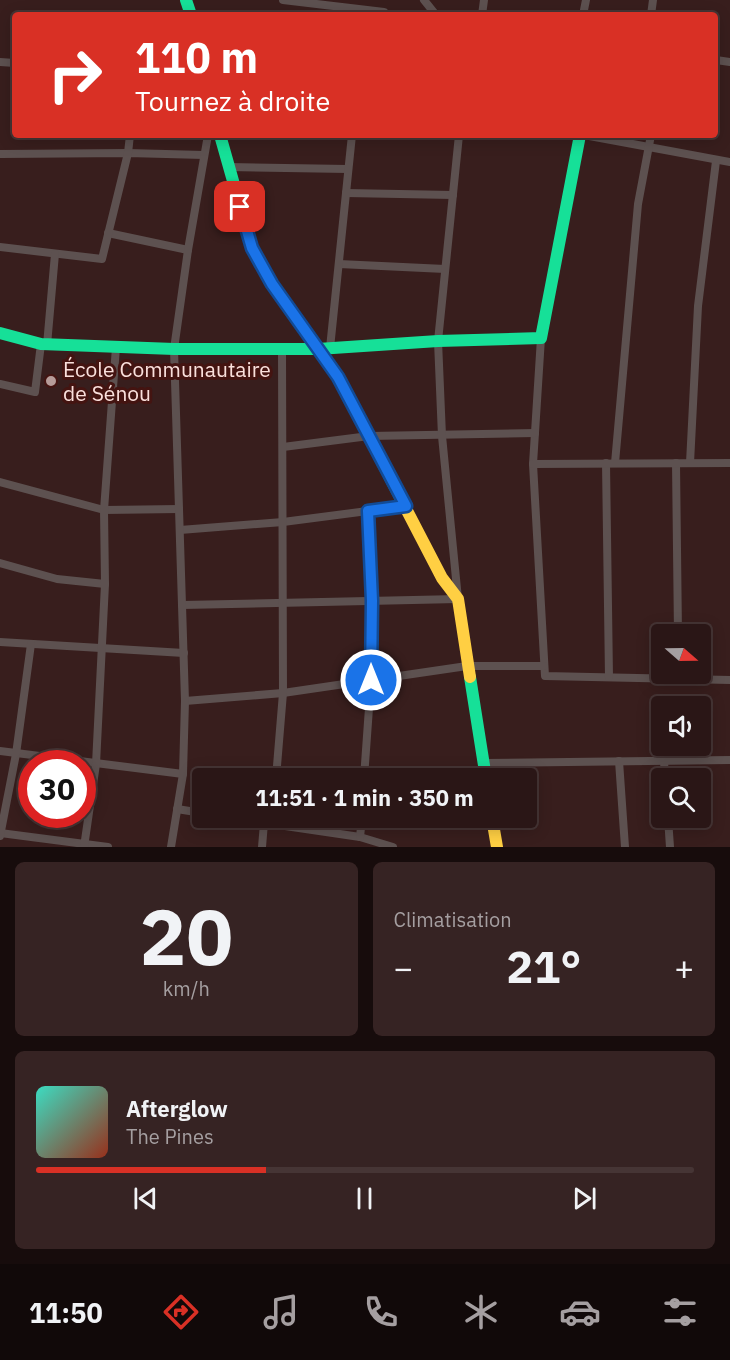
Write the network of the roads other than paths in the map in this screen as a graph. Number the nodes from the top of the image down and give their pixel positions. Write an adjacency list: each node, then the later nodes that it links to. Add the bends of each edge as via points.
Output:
1 (282, 0): 3 (street)
2 (424, 0): 4 (street)
3 (384, 12)
4 (434, 12)
5 (129, 138): 14 (street)
6 (207, 138): 16 (street)
7 (221, 138): 19 (street)
8 (352, 138): 20 (street)
9 (459, 138): 22 (street)
10 (581, 138): 30 (street)
11 (597, 138): 13 (street)
12 (651, 138): 13 (street)
13 (649, 148): 17 (street); 42 (street, via 638,204)
14 (128, 153): 15 (street); 16 (street); 23 (street)
15 (0, 154)
16 (204, 155): 25 (street)
17 (716, 161): 18 (street); 44 (street, via 698,306)
18 (730, 162)
19 (228, 167): 20 (street); 34 (street, via 252,248 272,284)
20 (348, 169): 21 (street)
21 (346, 193): 22 (street); 27 (street)
22 (453, 195): 28 (street)
23 (108, 233): 25 (street); 26 (street, via 102,259)
24 (0, 247): 26 (street)
25 (188, 250): 35 (street)
26 (55, 254): 32 (street)
27 (339, 264): 28 (street); 34 (street)
28 (445, 269): 31 (street)
29 (0, 333): 32 (street)
30 (541, 338): 31 (street); 38 (street)
31 (438, 341): 34 (street); 40 (street)
32 (44, 344): 33 (street); 37 (street, via 35,392)
33 (116, 347): 35 (street); 50 (street)
34 (324, 348): 36 (street); 39 (street)
35 (174, 349): 36 (street); 49 (street)
36 (282, 349): 41 (street)
37 (0, 384)
38 (535, 433): 40 (street); 46 (street)
39 (369, 436): 40 (street); 41 (street); 48 (street)
40 (442, 436): 56 (street)
41 (283, 447): 52 (street)
42 (611, 463): 43 (street); 46 (street); 68 (street)
43 (676, 463): 44 (street); 60 (street)
44 (690, 463): 45 (street)
45 (730, 463)
46 (533, 464): 66 (street)
47 (0, 482): 50 (street)
48 (406, 506): 51 (street); 56 (street, via 442,578)
49 (179, 509): 50 (street); 53 (street)
50 (104, 510): 55 (street)
51 (368, 511): 52 (street); 57 (street)
52 (283, 522): 53 (street); 58 (street)
53 (180, 530): 59 (street)
54 (0, 563): 55 (street, via 57,579)
55 (105, 584): 63 (street)
56 (458, 599): 57 (street); 65 (street)
57 (372, 601): 58 (street); 70 (street)
58 (284, 603): 59 (street); 72 (street)
59 (182, 605): 64 (street)
60 (678, 624)
61 (0, 642): 62 (street)
62 (31, 644): 63 (street); 75 (street)
63 (101, 648): 64 (street); 80 (street)
64 (184, 653): 73 (street)
65 (467, 666): 66 (street); 70 (street); 79 (street)
66 (544, 666): 68 (street, via 545,676)
67 (651, 676): 68 (street)
68 (609, 677)
69 (711, 679): 71 (street)
70 (371, 680): 72 (street); 82 (street)
71 (730, 680)
72 (283, 693): 73 (street); 81 (street)
73 (185, 701): 85 (street)
74 (0, 751): 75 (street)
75 (16, 753): 94 (street)
76 (730, 760): 78 (street)
77 (619, 761): 78 (street); 79 (street); 104 (street)
78 (664, 761): 84 (street)
79 (483, 763): 83 (street)
80 (96, 764): 85 (street)
81 (277, 768)
82 (365, 768)
83 (484, 768)
84 (664, 768)
85 (183, 774): 86 (street)
86 (177, 809): 87 (street); 99 (street)
87 (192, 811)
88 (87, 828): 97 (street)
89 (268, 828): 100 (street)
90 (306, 828): 95 (street)
91 (361, 828): 96 (street)
92 (494, 828): 103 (street)
93 (669, 828): 105 (street)
94 (0, 834): 97 (street)
95 (348, 836): 96 (street); 101 (street)
96 (360, 837): 102 (street)
97 (84, 846): 98 (street)
98 (108, 847)
99 (171, 847)
100 (262, 847)
101 (346, 847)
102 (393, 847)
103 (497, 847)
104 (625, 847)
105 (670, 847)

